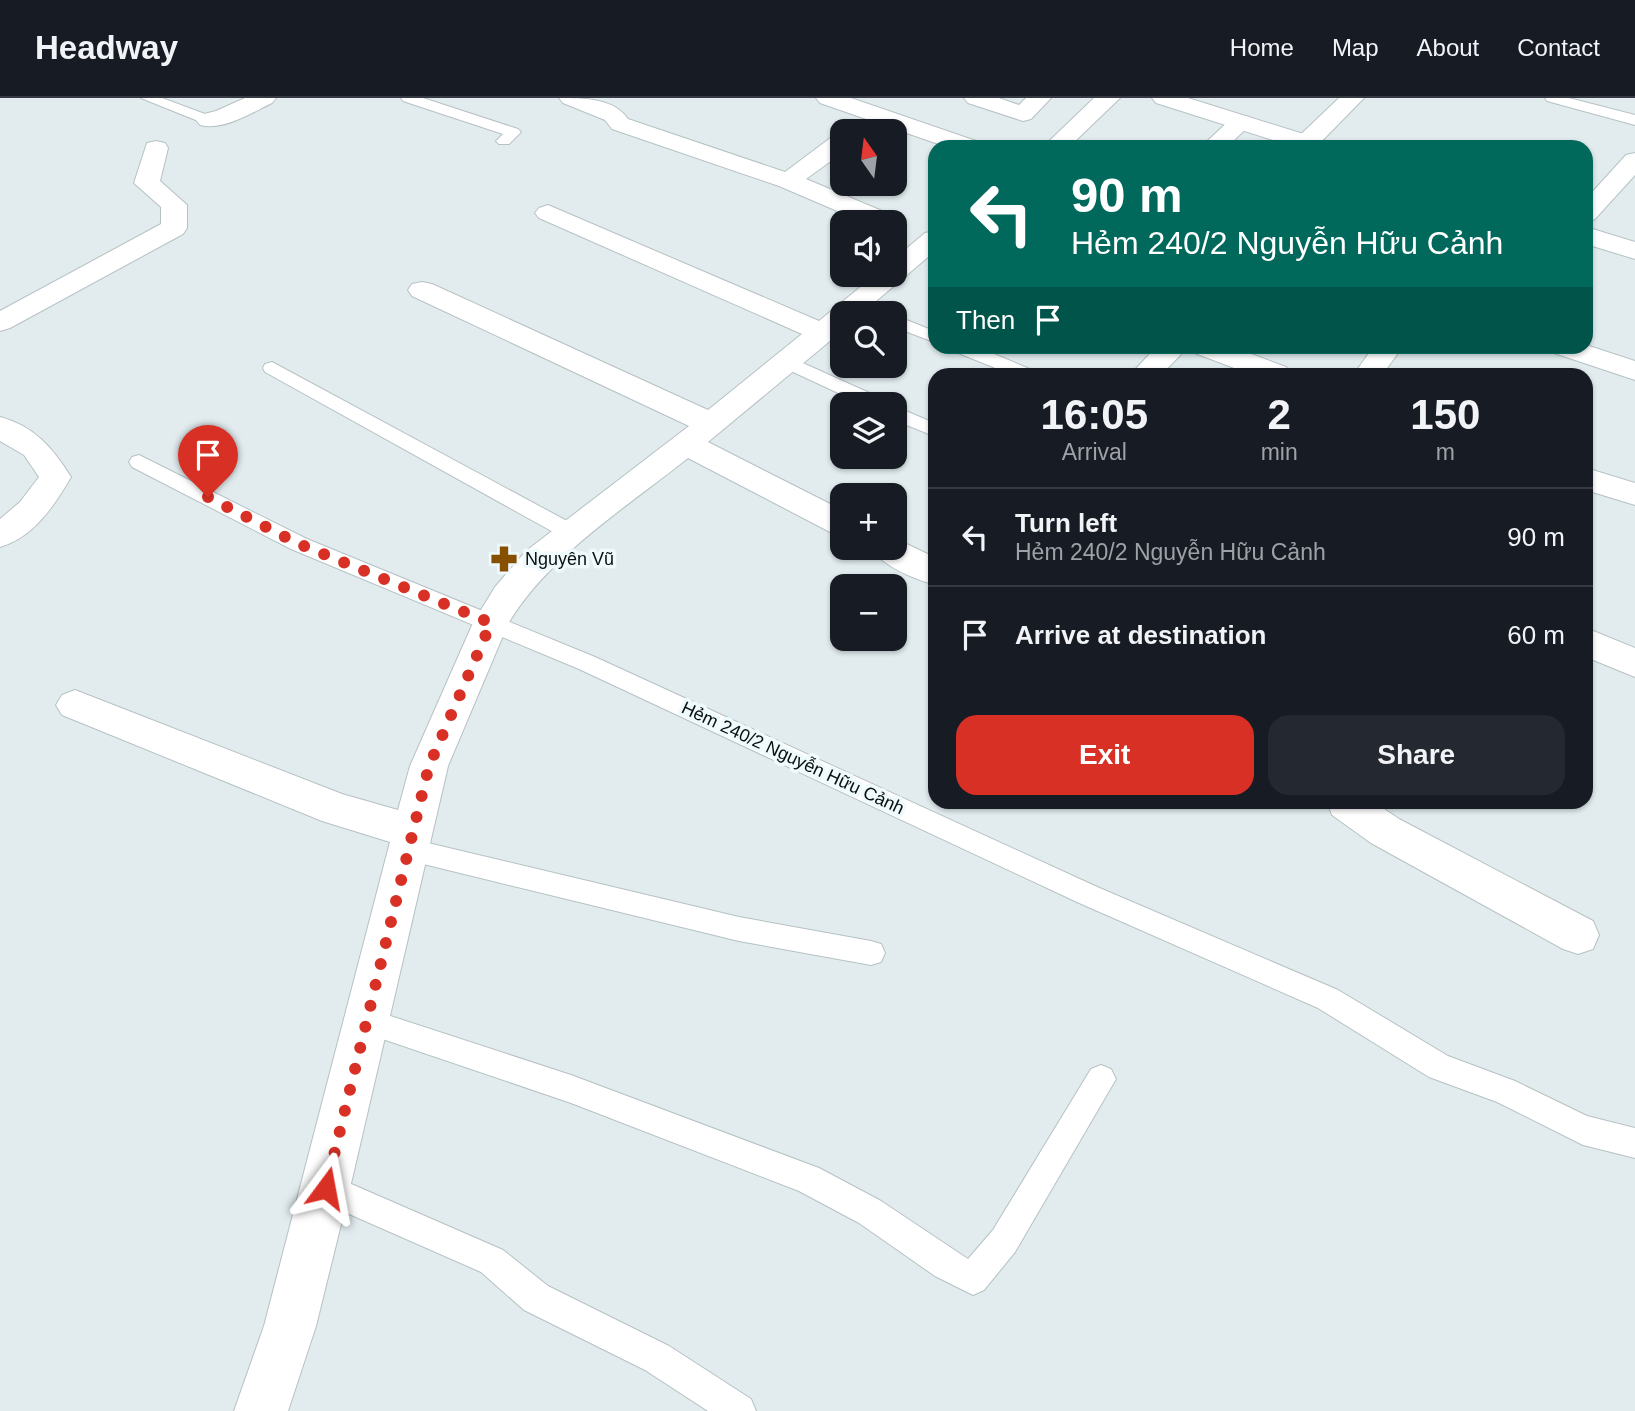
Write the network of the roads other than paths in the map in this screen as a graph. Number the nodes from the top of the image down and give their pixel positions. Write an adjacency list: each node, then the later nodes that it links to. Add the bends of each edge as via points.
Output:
1 (148, 98): 15 (lane)
2 (264, 98): 15 (street)
3 (408, 98): 23 (lane, via 513,132)
4 (571, 98): 27 (street, via 614,115 620,124)
5 (828, 98): 13 (street)
6 (901, 98): 13 (street)
7 (976, 98): 8 (street, via 1023,114)
8 (1040, 98)
9 (1108, 98): 19 (street)
10 (1164, 98): 17 (street)
11 (1352, 98): 22 (street)
12 (1552, 98): 16 (lane)
13 (876, 116): 14 (street); 18 (street)
14 (872, 119)
15 (208, 120)
16 (1635, 120)
17 (1241, 122): 20 (street); 21 (street)
18 (949, 140)
19 (1063, 140)
20 (1221, 140)
21 (1298, 140)
22 (1318, 140)
23 (504, 141)
24 (156, 148): 41 (street, via 147,183 174,205 174,228)
25 (830, 150): 27 (street)
26 (1635, 160): 28 (street)
27 (788, 181): 29 (street)
28 (1593, 206)
29 (857, 210)
30 (548, 213): 40 (street)
31 (907, 231): 33 (street)
32 (1593, 237): 35 (street)
33 (928, 239)
34 (928, 245): 36 (street)
35 (1635, 251)
36 (907, 262)
37 (879, 287): 39 (street)
38 (422, 290): 59 (street)
39 (865, 301)
40 (830, 309)
41 (0, 322)
42 (907, 326): 44 (lane)
43 (830, 329): 49 (street)
44 (928, 334)
45 (977, 354): 51 (lane)
46 (1166, 354): 52 (street)
47 (1223, 354): 53 (street)
48 (1585, 354): 54 (street)
49 (785, 361): 55 (lane); 59 (street)
50 (272, 368): 64 (lane)
51 (1011, 368)
52 (1151, 368)
53 (1260, 368)
54 (1635, 371)
55 (852, 392)
56 (907, 418): 58 (lane)
57 (0, 427): 65 (street, via 35,449 55,477 42,500)
58 (928, 427)
59 (697, 434): 63 (street); 64 (street)
60 (139, 462): 68 (lane, Hẻm 240/2 Nguyễn Hữu Cảnh, via 299,544)
61 (1593, 481): 62 (street)
62 (1635, 494)
63 (830, 517)
64 (572, 533): 68 (street, via 538,560)
65 (0, 535)
66 (907, 558): 67 (street)
67 (928, 569)
68 (491, 623): 73 (street, via 429,766); 78 (lane, Hẻm 240/2 Nguyễn Hữu Cảnh, via 1328,999 1439,1067 1505,1091 1583,1130)
69 (1593, 645): 70 (street)
70 (1635, 663)
71 (75, 705): 73 (street)
72 (1355, 809): 74 (street, via 1385,831)
73 (409, 840): 75 (lane, via 739,929); 76 (street)
74 (1578, 935)
75 (871, 953)
76 (366, 1021): 77 (lane, via 571,1089 808,1179 870,1212 973,1279 1004,1241); 79 (street)
77 (1101, 1079)
78 (1635, 1143)
79 (326, 1188): 80 (street, via 290,1326); 81 (lane, via 492,1261 536,1298 657,1358)
80 (261, 1411)
81 (739, 1411)

